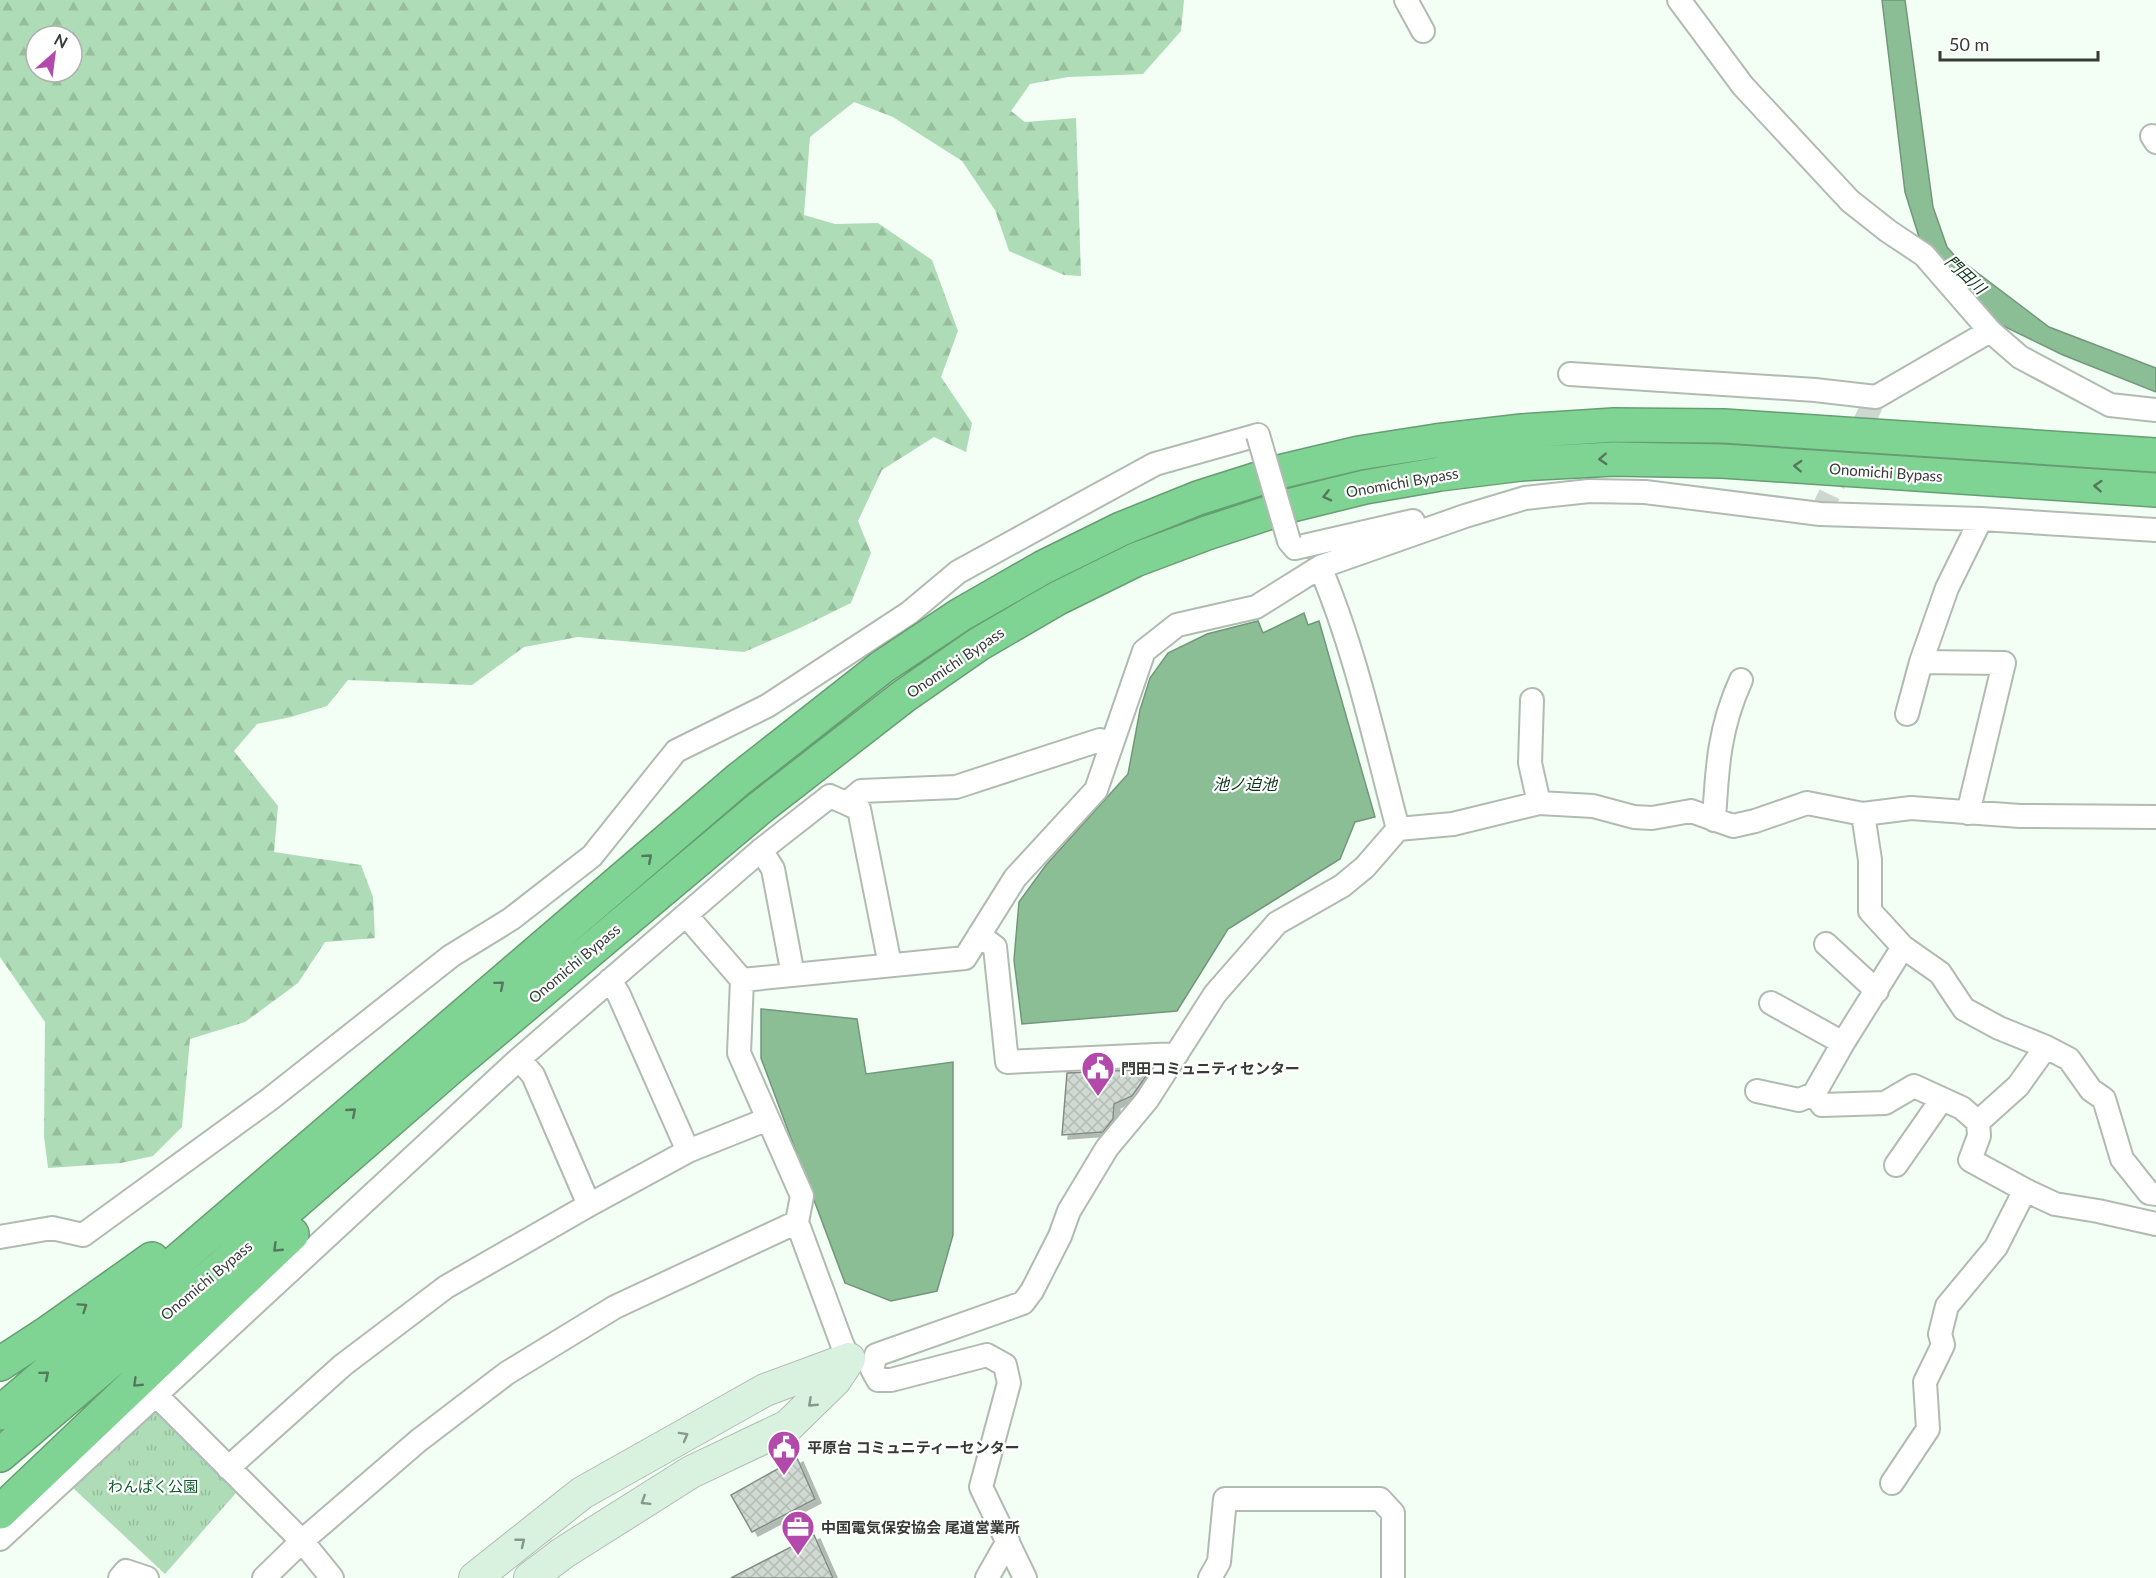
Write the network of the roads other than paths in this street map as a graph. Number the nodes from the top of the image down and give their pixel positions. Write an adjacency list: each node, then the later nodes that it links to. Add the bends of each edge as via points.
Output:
1 (1406, 0): 3 (street)
2 (1679, 0): 4 (street, via 1743,86 1842,193 1924,255)
3 (1423, 31)
4 (1990, 331): 5 (street, via 1876,397); 6 (street, via 2020,357 2110,405)
5 (1570, 374)
6 (2156, 410)
7 (2156, 455): 46 (highway, Onomichi Bypass, one-way to 7, via 738,780 882,668 960,615 1042,568 1121,528 1198,498 1283,471 1359,453 1436,441 1614,425 1724,426)
8 (2156, 490): 34 (highway, Onomichi Bypass, one-way to 34, via 1733,462 1614,459 1521,464 1440,474 1292,505 1134,560 979,644 904,696 770,800)
9 (1465, 516): 10 (street, via 1525,498 1588,491 1645,492 1820,514); 12 (street); 54 (street, bridge, via 1456,510 1294,548 1258,435 1155,464 958,572 909,613 766,706 676,751 592,856 511,919 451,956 270,1099 83,1235 52,1228)
10 (1981, 519): 11 (street); 13 (street, via 1947,588)
11 (2156, 530)
12 (1320, 567): 17 (street, via 1256,607 1177,626 1144,651); 24 (street, via 1333,598)
13 (1921, 662): 16 (street); 20 (street, via 2004,663)
14 (1740, 680): 23 (street, via 1718,753)
15 (1532, 700): 19 (street, via 1530,763)
16 (1907, 714)
17 (1111, 744): 18 (street, via 1100,740 956,787 861,791); 27 (street, via 1096,790 1015,878)
18 (847, 803): 25 (street, via 830,796); 30 (street, via 859,809)
19 (1539, 803): 23 (street, via 1593,806 1652,818 1691,811); 24 (street, via 1453,824)
20 (1968, 813): 21 (street, via 1911,808); 22 (street)
21 (1863, 814): 23 (street, via 1807,803 1732,826); 29 (street, via 1870,860 1870,911)
22 (2156, 817)
23 (1714, 820)
24 (1398, 829): 39 (street, via 1365,867 1342,886 1277,923 1215,994)
25 (761, 850): 26 (street); 31 (street, via 773,869)
26 (686, 915): 32 (street); 33 (street)
27 (979, 934): 30 (street, via 964,958); 39 (street, via 995,946 1007,1062)
28 (1826, 944): 35 (street)
29 (1903, 947): 35 (street); 38 (street, via 1940,973 1964,1009)
30 (890, 965): 31 (street)
31 (793, 975): 33 (street)
32 (610, 980): 40 (street); 47 (street)
33 (742, 980): 44 (street, via 739,1053)
34 (545, 987): 61 (highway, Onomichi Bypass); 64 (highway, one-way to 64, via 353,1177)
35 (1877, 991): 37 (street)
36 (1771, 1003): 37 (street)
37 (1843, 1043): 42 (street)
38 (2046, 1047): 45 (street, via 2018,1086); 50 (street, via 2069,1059 2091,1090 2104,1099 2122,1159 2149,1193)
39 (1177, 1054): 67 (street, via 1147,1100 1107,1148 1069,1211 1051,1255 1023,1303 876,1355 872,1369 878,1380 987,1355 1005,1365 1009,1383 981,1487)
40 (519, 1059): 51 (street, via 532,1076); 58 (street)
41 (1756, 1091): 42 (street, via 1799,1100)
42 (1814, 1094): 43 (street, via 1822,1105 1885,1103 1914,1086)
43 (1942, 1099): 45 (street, via 1962,1108); 48 (street)
44 (768, 1119): 47 (street); 52 (street, via 802,1196)
45 (1978, 1122): 49 (street, via 1979,1136 1970,1160)
46 (324, 1137): 56 (highway, one-way to 46); 59 (highway, Onomichi Bypass, one-way to 46)
47 (688, 1151): 51 (street)
48 (1896, 1165)
49 (2025, 1190): 53 (street, via 2055,1204); 63 (street, via 1996,1247 1947,1306 1940,1334 1943,1345 1925,1382 1928,1429)
50 (2156, 1194)
51 (589, 1204): 62 (street, via 446,1287 343,1365)
52 (797, 1222): 55 (street); 66 (street, via 615,1307 507,1373 418,1441)
53 (2156, 1224)
54 (0, 1237)
55 (849, 1359): 57 (street); 60 (street, one-way to 60, via 835,1380)
56 (0, 1364)
57 (765, 1390): 60 (street); 72 (street, one-way to 57, via 582,1493)
58 (156, 1395): 62 (street); 65 (street)
59 (0, 1413)
60 (788, 1426): 73 (street, one-way to 73, via 691,1472)
61 (0, 1455)
62 (228, 1468): 66 (street)
63 (1892, 1484)
64 (0, 1512)
65 (0, 1539)
66 (302, 1541): 70 (street); 71 (street)
67 (1008, 1541): 74 (street); 75 (street)
68 (120, 1578): 69 (street, via 126,1571)
69 (147, 1578)
70 (264, 1578)
71 (332, 1578)
72 (475, 1578)
73 (530, 1578)
74 (987, 1578)
75 (1025, 1578)
76 (1210, 1578): 77 (street, via 1219,1562 1226,1499 1380,1499 1393,1513)
77 (1393, 1578)

